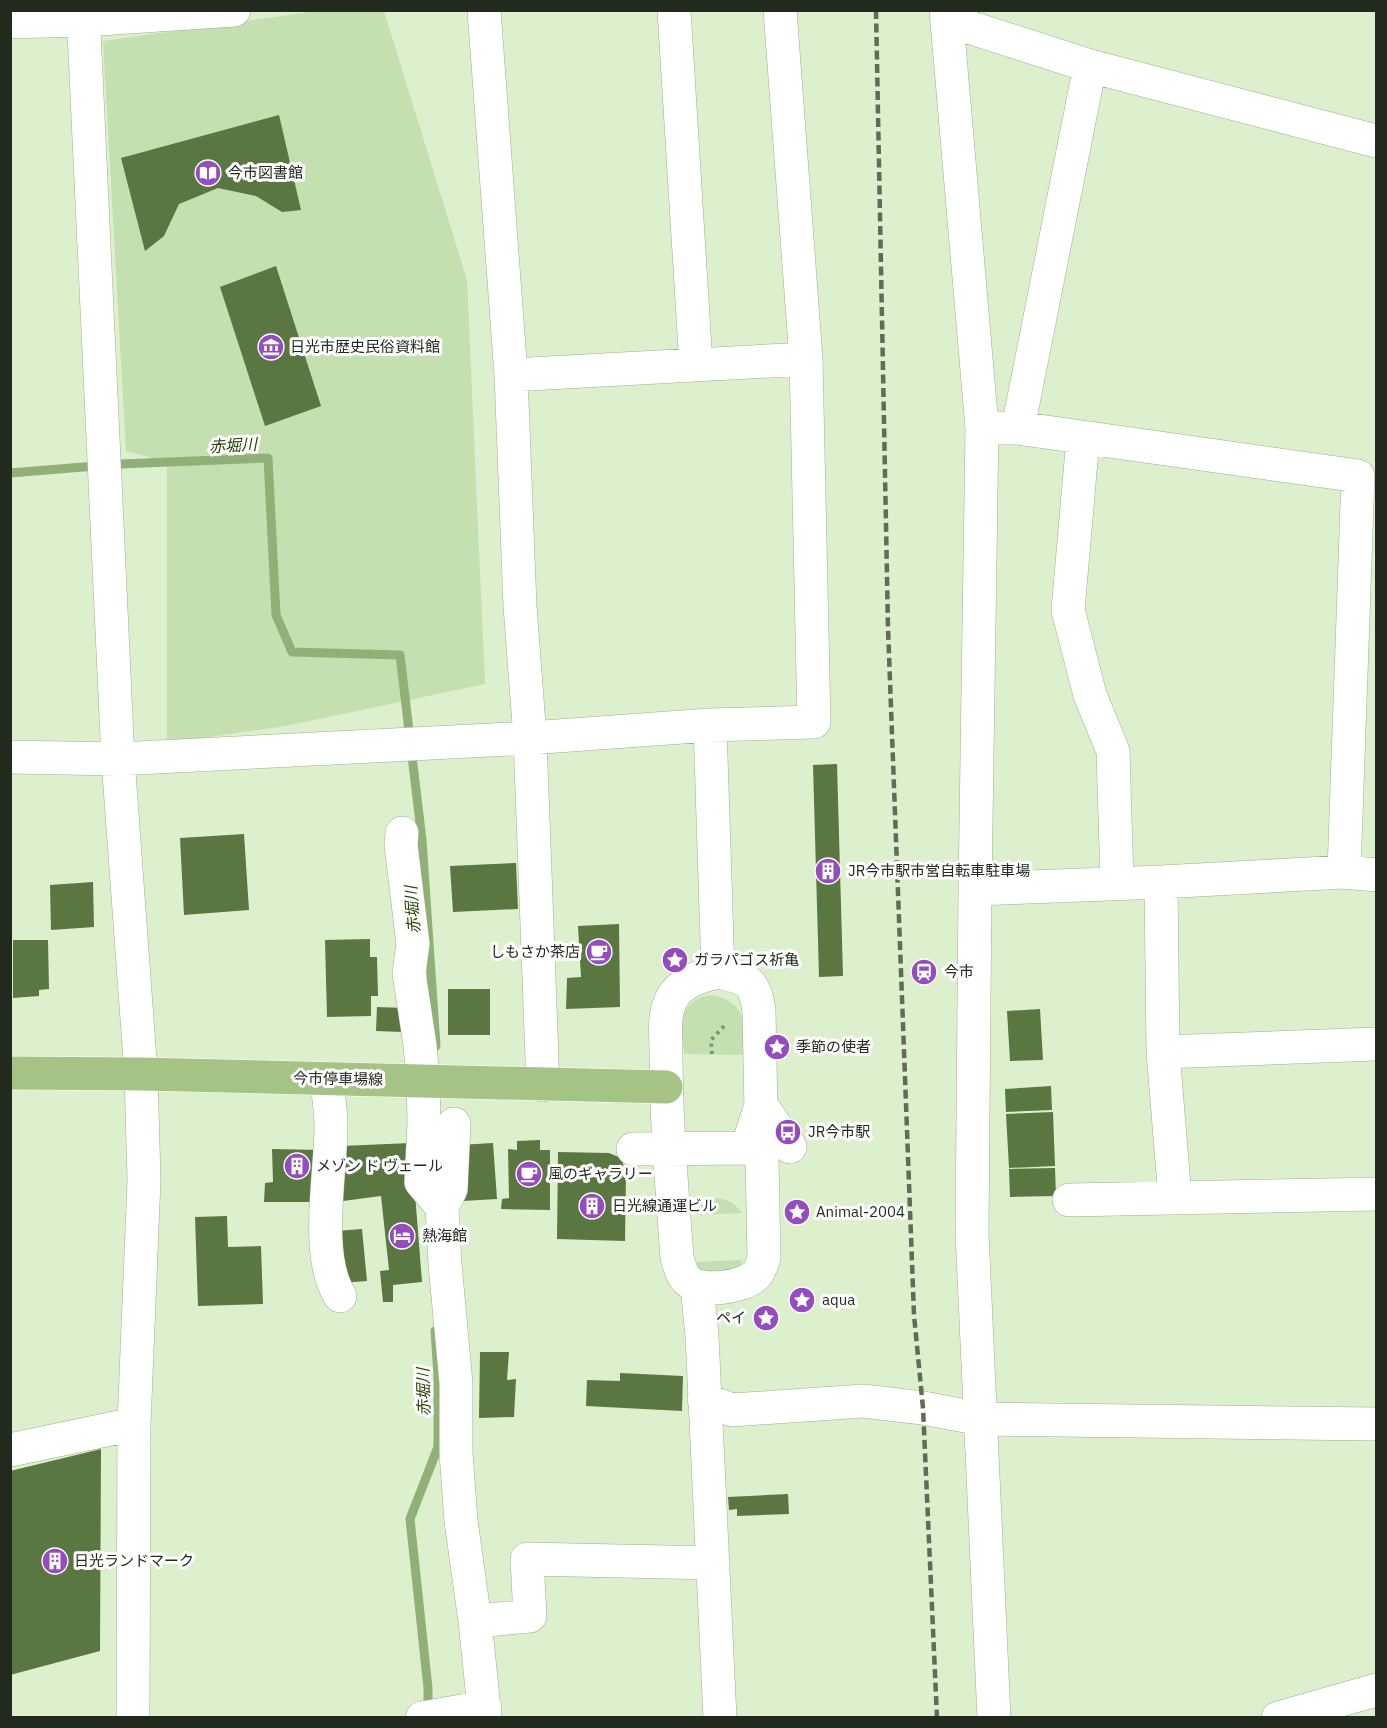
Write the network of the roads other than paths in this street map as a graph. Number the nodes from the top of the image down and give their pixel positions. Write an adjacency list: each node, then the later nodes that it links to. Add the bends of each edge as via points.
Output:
1 (234, 10): 5 (street)
2 (484, 10): 12 (street)
3 (674, 10): 11 (street)
4 (780, 10): 10 (street)
5 (83, 15): 7 (street); 19 (street)
6 (946, 15): 8 (street); 13 (street)
7 (10, 22)
8 (1090, 66): 9 (street); 14 (street)
9 (1377, 141)
10 (806, 359): 11 (street); 16 (street, via 814,722)
11 (696, 365): 12 (street)
12 (511, 375): 17 (street, via 520,606)
13 (982, 428): 14 (street); 25 (street)
14 (1018, 428): 15 (street)
15 (1083, 438): 21 (street, via 1358,476); 24 (street, via 1068,610 1090,695 1113,751)
16 (710, 725): 17 (street); 26 (street)
17 (530, 738): 19 (street); 34 (street)
18 (10, 757): 19 (street)
19 (118, 759): 31 (street)
20 (402, 833): 33 (street, via 413,944 409,973)
21 (1344, 872): 22 (street); 23 (street)
22 (1377, 874)
23 (1161, 882): 24 (street); 28 (street)
24 (1117, 883): 25 (street)
25 (975, 889): 49 (street, via 972,1232)
26 (717, 972): 35 (street, via 698,977 670,1000 666,1017); 36 (street, via 742,977 757,994)
27 (1377, 1044): 28 (street)
28 (1163, 1052): 44 (street)
29 (727, 1054): 40 (street)
30 (10, 1073): 31 (main road, 今市停車場線)
31 (141, 1074): 32 (main road, 今市停車場線); 50 (street, via 144,1180)
32 (327, 1079): 33 (main road, 今市停車場線); 47 (street, via 331,1124 328,1257)
33 (424, 1081): 34 (main road, 今市停車場線); 43 (street)
34 (543, 1085): 35 (main road, 今市停車場線)
35 (666, 1087): 39 (street)
36 (761, 1106): 38 (street); 40 (street); 46 (street, via 764,1258 758,1274 745,1283 705,1289)
37 (454, 1124): 43 (street, via 452,1189)
38 (790, 1147)
39 (670, 1148): 40 (street); 41 (street); 46 (street, via 677,1258 684,1278)
40 (747, 1148)
41 (633, 1149)
42 (1377, 1194): 44 (street)
43 (435, 1198): 54 (street, via 456,1383 461,1521)
44 (1175, 1198): 45 (street)
45 (1069, 1200)
46 (697, 1286): 48 (street)
47 (340, 1296)
48 (704, 1399): 49 (street, via 732,1410 863,1401); 53 (street)
49 (981, 1419): 51 (street); 60 (street)
50 (134, 1424): 52 (street); 57 (street)
51 (1377, 1424)
52 (10, 1450)
53 (713, 1563): 54 (street, via 527,1559 530,1616); 59 (street)
54 (476, 1621): 56 (street)
55 (1377, 1690): 61 (street)
56 (485, 1712): 58 (street)
57 (133, 1718)
58 (422, 1718)
59 (720, 1718)
60 (994, 1718)
61 (1278, 1718)

